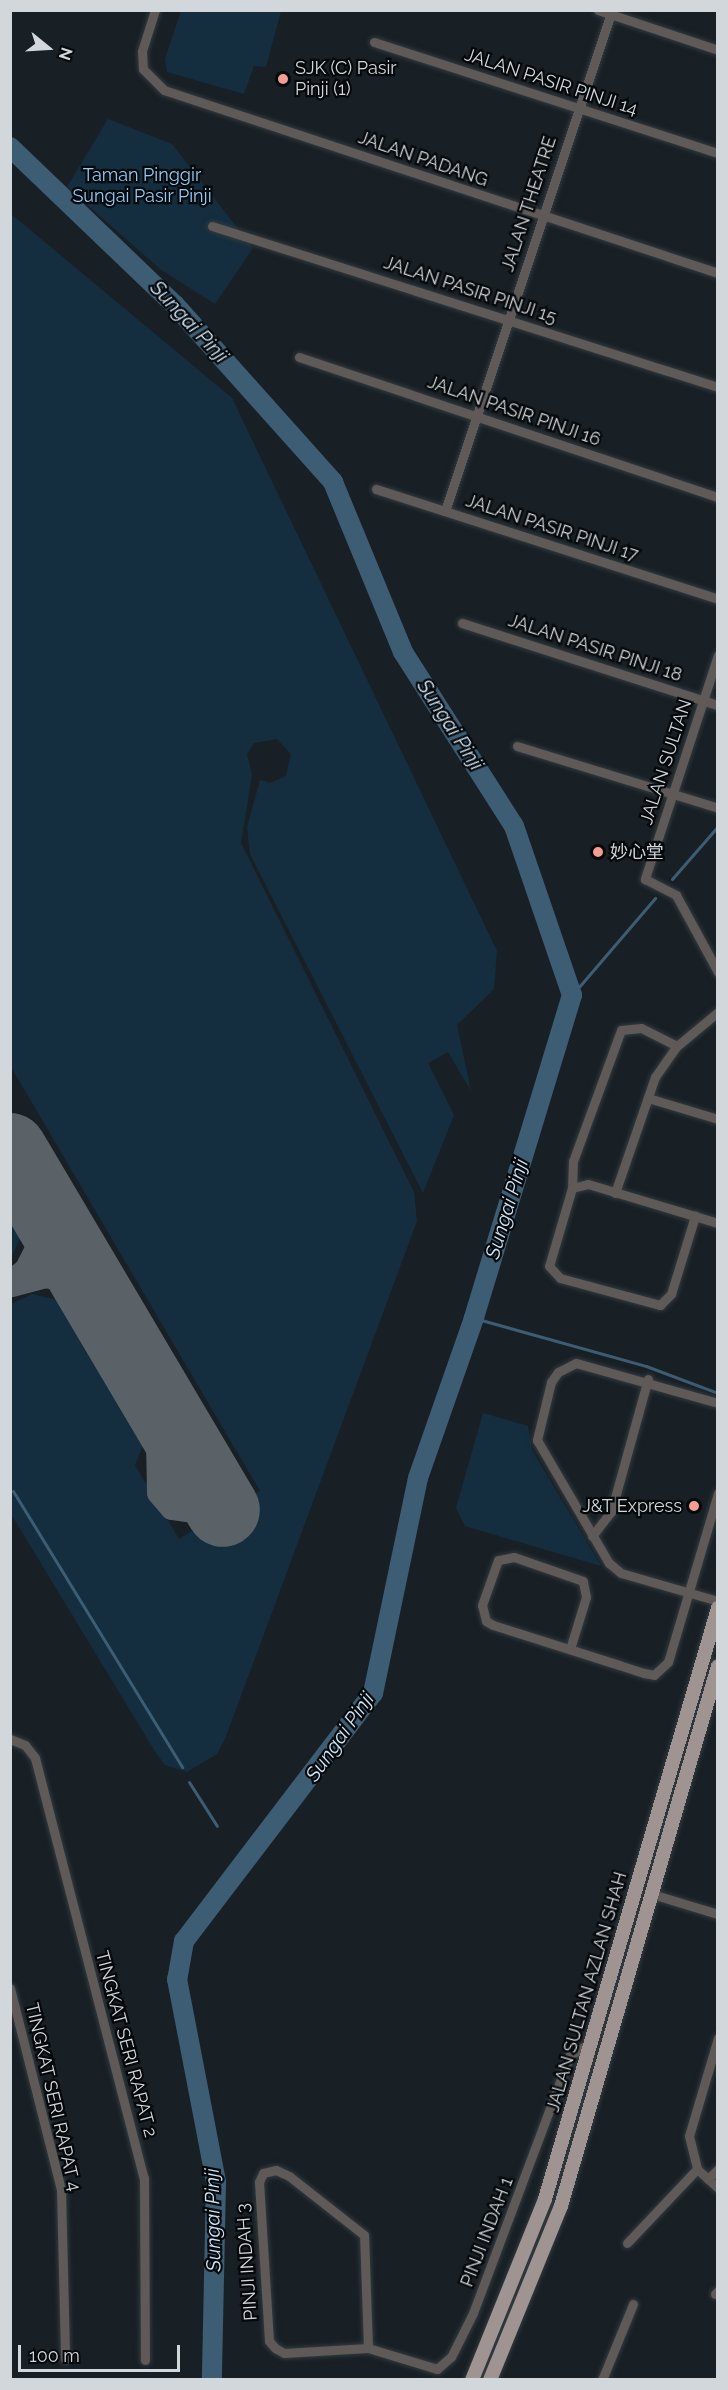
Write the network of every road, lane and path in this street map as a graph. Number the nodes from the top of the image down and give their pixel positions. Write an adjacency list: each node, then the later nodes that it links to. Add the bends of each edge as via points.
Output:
1 (155, 10): 8 (street, JALAN PADANG, via 142,51 143,69 164,90)
2 (598, 10): 3 (street)
3 (611, 13): 5 (street); 6 (street, JALAN THEATRE)
4 (374, 42): 6 (street, JALAN PASIR PINJI 14)
5 (717, 50)
6 (579, 109): 7 (street, JALAN PASIR PINJI 14); 8 (street, JALAN THEATRE)
7 (717, 153)
8 (542, 216): 10 (street, JALAN PADANG); 11 (street, JALAN THEATRE)
9 (212, 226): 11 (street, JALAN PASIR PINJI 15)
10 (717, 273)
11 (508, 320): 13 (street, JALAN PASIR PINJI 15); 14 (street, JALAN THEATRE)
12 (299, 357): 14 (street, JALAN PASIR PINJI 16)
13 (717, 387)
14 (476, 416): 16 (street, JALAN PASIR PINJI 16); 17 (street, JALAN THEATRE)
15 (376, 489): 17 (street, JALAN PASIR PINJI 17)
16 (717, 497)
17 (445, 511): 18 (street, JALAN PASIR PINJI 17)
18 (717, 598)
19 (462, 623): 21 (street, JALAN PASIR PINJI 18)
20 (717, 655): 21 (street, JALAN SULTAN)
21 (703, 700): 22 (street, JALAN PASIR PINJI 18); 24 (street, JALAN SULTAN)
22 (717, 705)
23 (517, 746): 24 (street)
24 (672, 795): 25 (street); 26 (street, JALAN SULTAN, via 645,879 663,885 686,907)
25 (717, 808)
26 (717, 972)
27 (717, 1012): 28 (street)
28 (677, 1046): 29 (street, via 655,1077); 31 (street, via 641,1028 621,1030 573,1161)
29 (648, 1098): 30 (street); 32 (street)
30 (717, 1119)
31 (572, 1188): 32 (street, via 588,1184); 33 (street, via 549,1266 560,1278 660,1305 671,1294)
32 (615, 1193): 33 (street)
33 (695, 1216): 34 (street)
34 (717, 1223)
35 (648, 1379): 36 (street); 38 (street, via 611,1512); 38 (street, via 576,1363 558,1372 551,1382 539,1425 541,1454)
36 (717, 1403)
37 (717, 1493): 39 (street)
38 (592, 1536): 39 (street, via 621,1573)
39 (688, 1593): 40 (street); 42 (street, via 663,1671 644,1673)
40 (717, 1601)
41 (717, 1608): 49 (main road, JALAN SULTAN AZLAN SHAH)
42 (570, 1649): 42 (street, via 486,1621 482,1605 498,1560 514,1557 583,1581 586,1597)
43 (716, 1673): 45 (main road, JALAN SULTAN AZLAN SHAH)
44 (10, 1739): 58 (street, TINGKAT SERI RAPAT 2, via 25,1745 34,1758 144,2178)
45 (652, 1894): 46 (street); 59 (main road, JALAN SULTAN AZLAN SHAH, via 561,2206)
46 (717, 1914)
47 (10, 1988): 57 (street, TINGKAT SERI RAPAT 4, via 61,2190)
48 (717, 2038): 50 (street, via 689,2136)
49 (591, 2043): 56 (street, PINJI INDAH 1, via 570,2055 487,2281 445,2364 426,2367); 60 (main road, JALAN SULTAN AZLAN SHAH, via 545,2199)
50 (697, 2169): 52 (street); 54 (street)
51 (717, 2169): 52 (street)
52 (708, 2179): 53 (street)
53 (717, 2188)
54 (627, 2243)
55 (633, 2304): 63 (street)
56 (368, 2348): 56 (street, PINJI INDAH 3, via 364,2235 289,2176 276,2170 263,2173 259,2182 269,2341 284,2353)
57 (65, 2359)
58 (145, 2360)
59 (496, 2365): 61 (main road, JALAN SULTAN AZLAN SHAH); 62 (main road)
60 (472, 2378)
61 (490, 2379)
62 (495, 2379)
63 (602, 2379)

